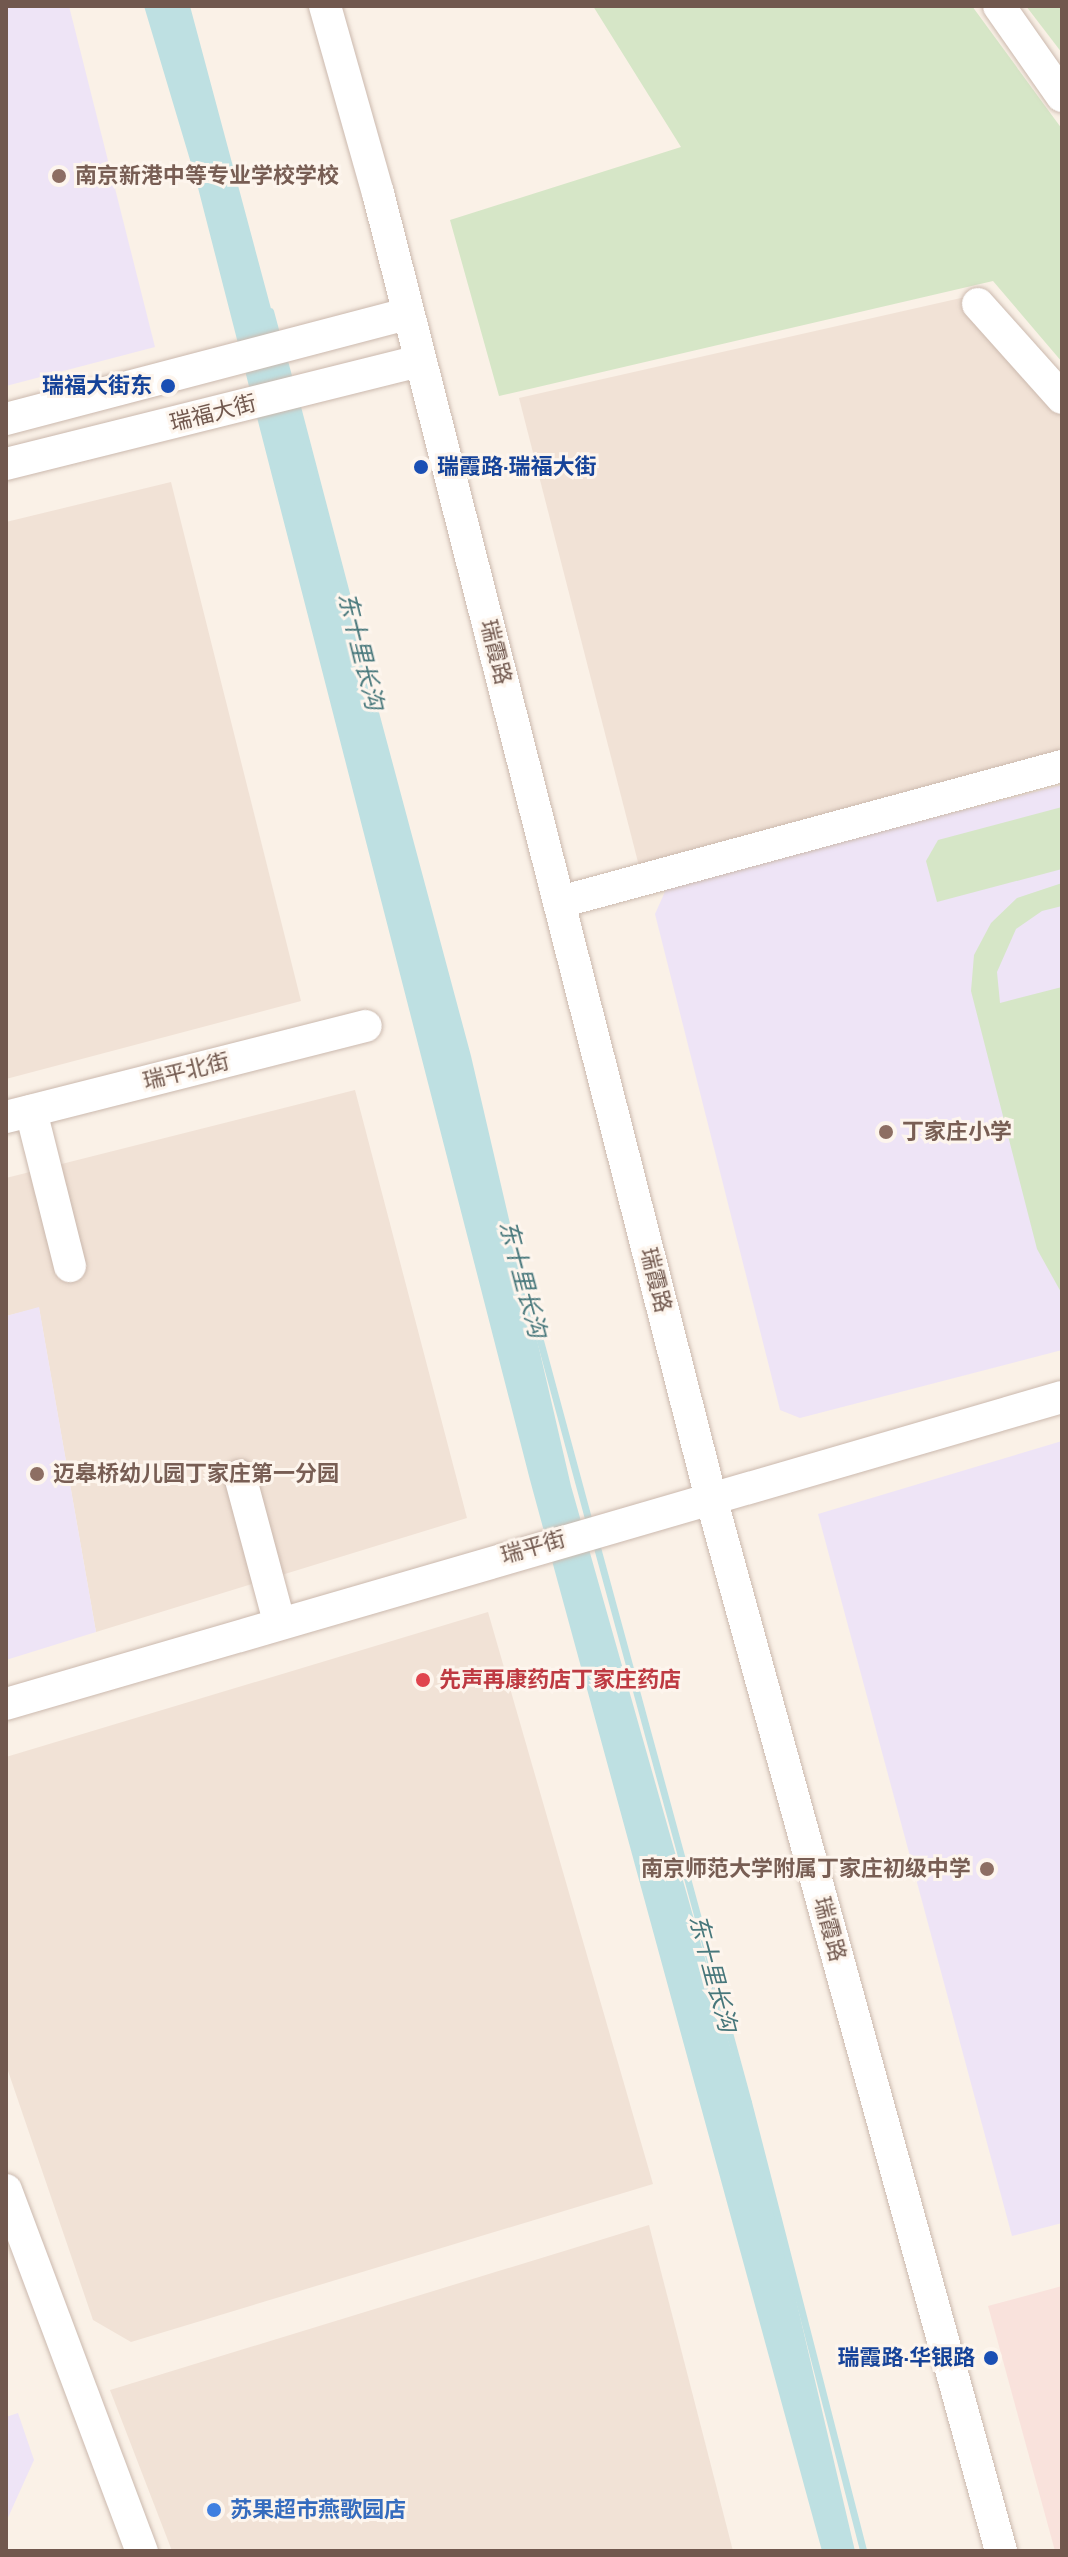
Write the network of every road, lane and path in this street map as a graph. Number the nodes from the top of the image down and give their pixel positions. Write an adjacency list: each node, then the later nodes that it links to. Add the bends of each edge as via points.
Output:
1 (325, 6): 5 (street, 瑞霞路)
2 (999, 6): 3 (street)
3 (1062, 96)
4 (978, 304): 7 (street)
5 (407, 314): 6 (street, 瑞霞路); 8 (street, 瑞福大街)
6 (420, 361): 9 (street, 瑞福大街); 11 (street, 瑞霞路)
7 (1062, 398)
8 (6, 419)
9 (6, 464)
10 (1062, 766): 11 (street)
11 (560, 902): 17 (street, 瑞霞路)
12 (366, 1026): 13 (street, 瑞平北街)
13 (19, 1114): 14 (street)
14 (70, 1266)
15 (1062, 1397): 17 (street, 瑞平街)
16 (240, 1476): 18 (street)
17 (711, 1498): 18 (street, 瑞平街); 22 (street, 瑞霞路)
18 (279, 1622): 19 (street, 瑞平街)
19 (6, 1704)
20 (6, 2190): 21 (street)
21 (142, 2551)
22 (1001, 2551)

